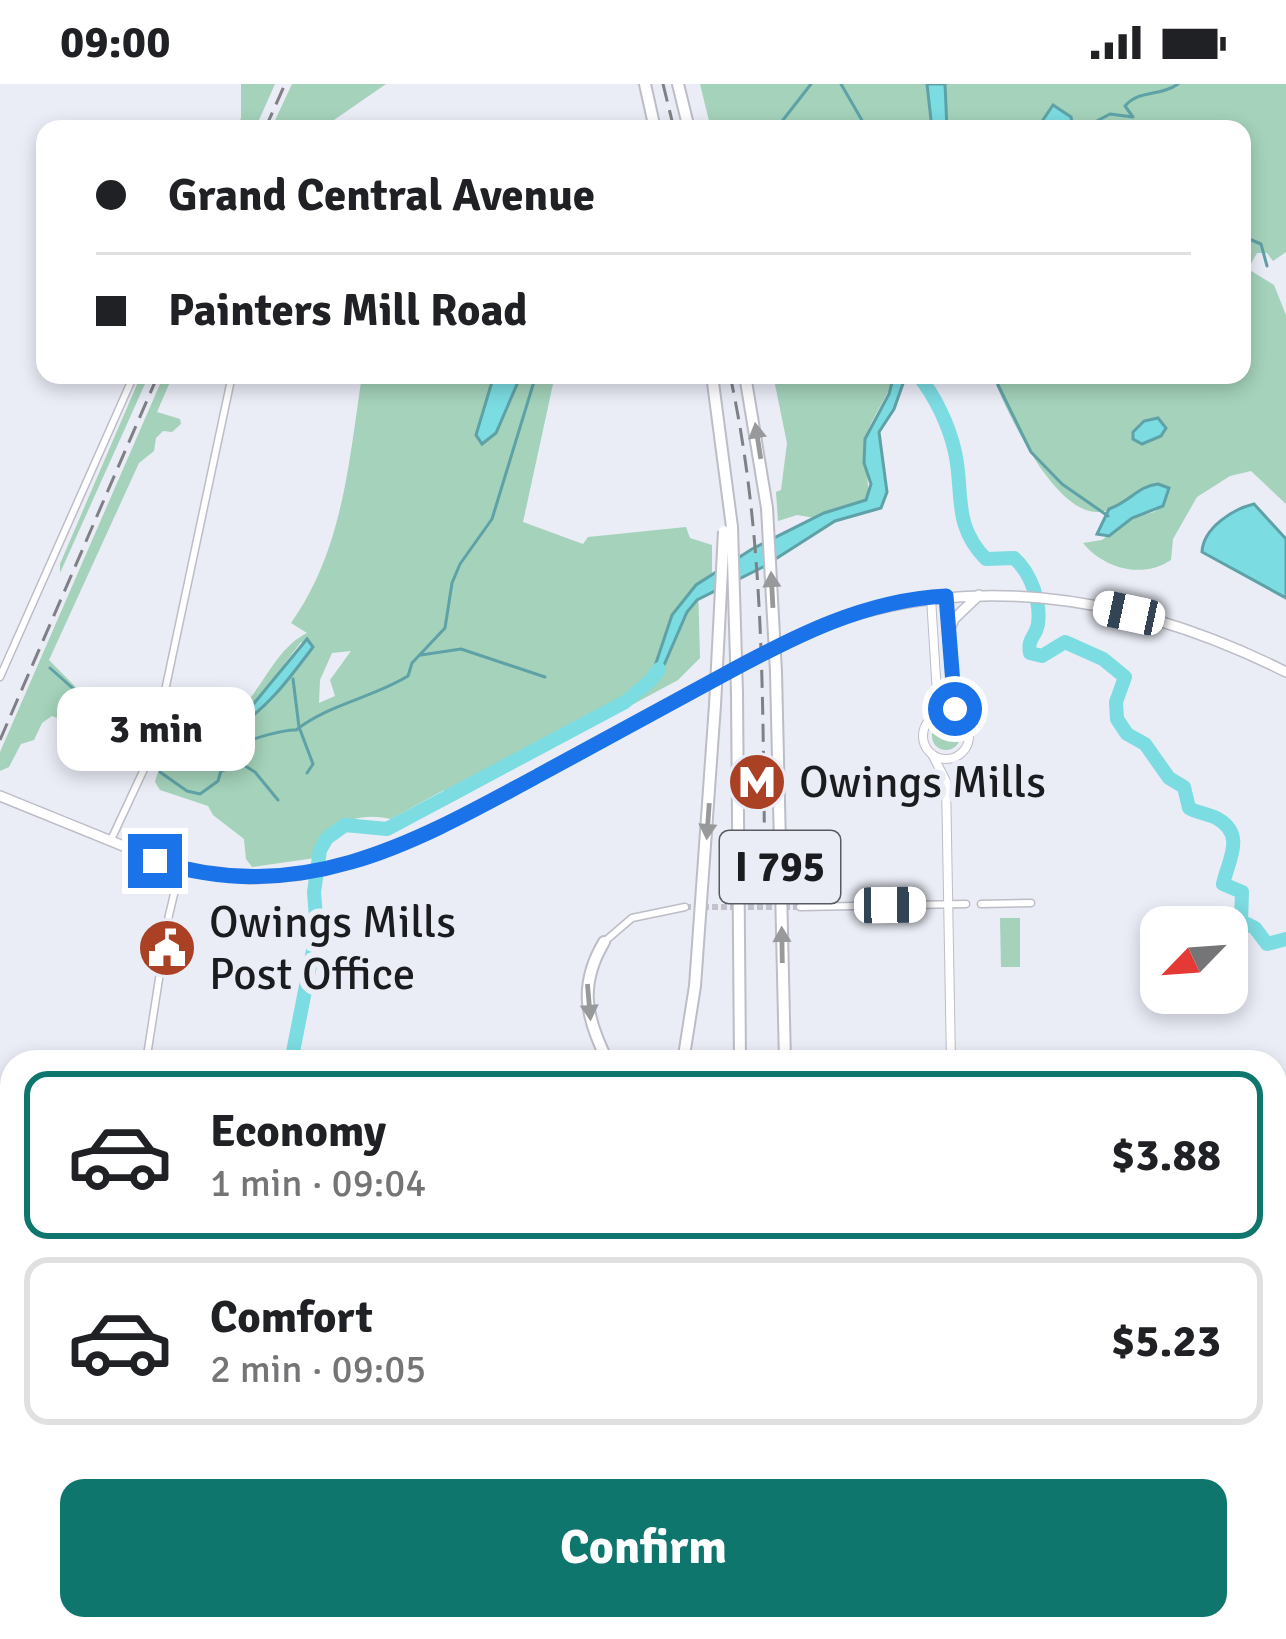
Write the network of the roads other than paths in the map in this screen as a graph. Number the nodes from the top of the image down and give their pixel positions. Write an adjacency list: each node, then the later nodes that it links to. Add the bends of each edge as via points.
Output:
1 (645, 84): 3 (highway)
2 (678, 84): 4 (highway)
3 (653, 120)
4 (687, 120)
5 (130, 384): 15 (street)
6 (230, 384): 22 (street, via 152,752)
7 (713, 384): 9 (highway, I 795)
8 (746, 384): 35 (highway, I 795, one-way to 8, bridge, via 767,508)
9 (728, 529): 33 (highway, one-way to 33, bridge); 34 (highway, I 795, bridge)
10 (979, 595): 12 (main road); 13 (main road); 14 (main road, via 1113,610 1185,629)
11 (931, 596): 12 (main road); 17 (street, via 937,694); 23 (main road, via 792,638 438,829 333,869 250,879)
12 (946, 596): 13 (street)
13 (949, 631): 16 (street)
14 (1286, 672)
15 (0, 677)
16 (958, 716): 17 (street); 19 (street, via 968,738)
17 (930, 719): 18 (street, via 923,734)
18 (932, 754): 19 (street); 20 (street)
19 (959, 754): 20 (street)
20 (946, 782): 25 (street)
21 (4, 794): 22 (main road)
22 (110, 842): 23 (main road)
23 (180, 869): 31 (street)
24 (1031, 903): 27 (street)
25 (950, 904): 26 (street); 29 (street); 36 (street)
26 (966, 904)
27 (981, 904)
28 (685, 907): 30 (street, via 632,918)
29 (800, 907)
30 (604, 942): 32 (highway, one-way to 32, via 585,993)
31 (148, 1050)
32 (602, 1050)
33 (685, 1050)
34 (740, 1050)
35 (785, 1050)
36 (951, 1050)

